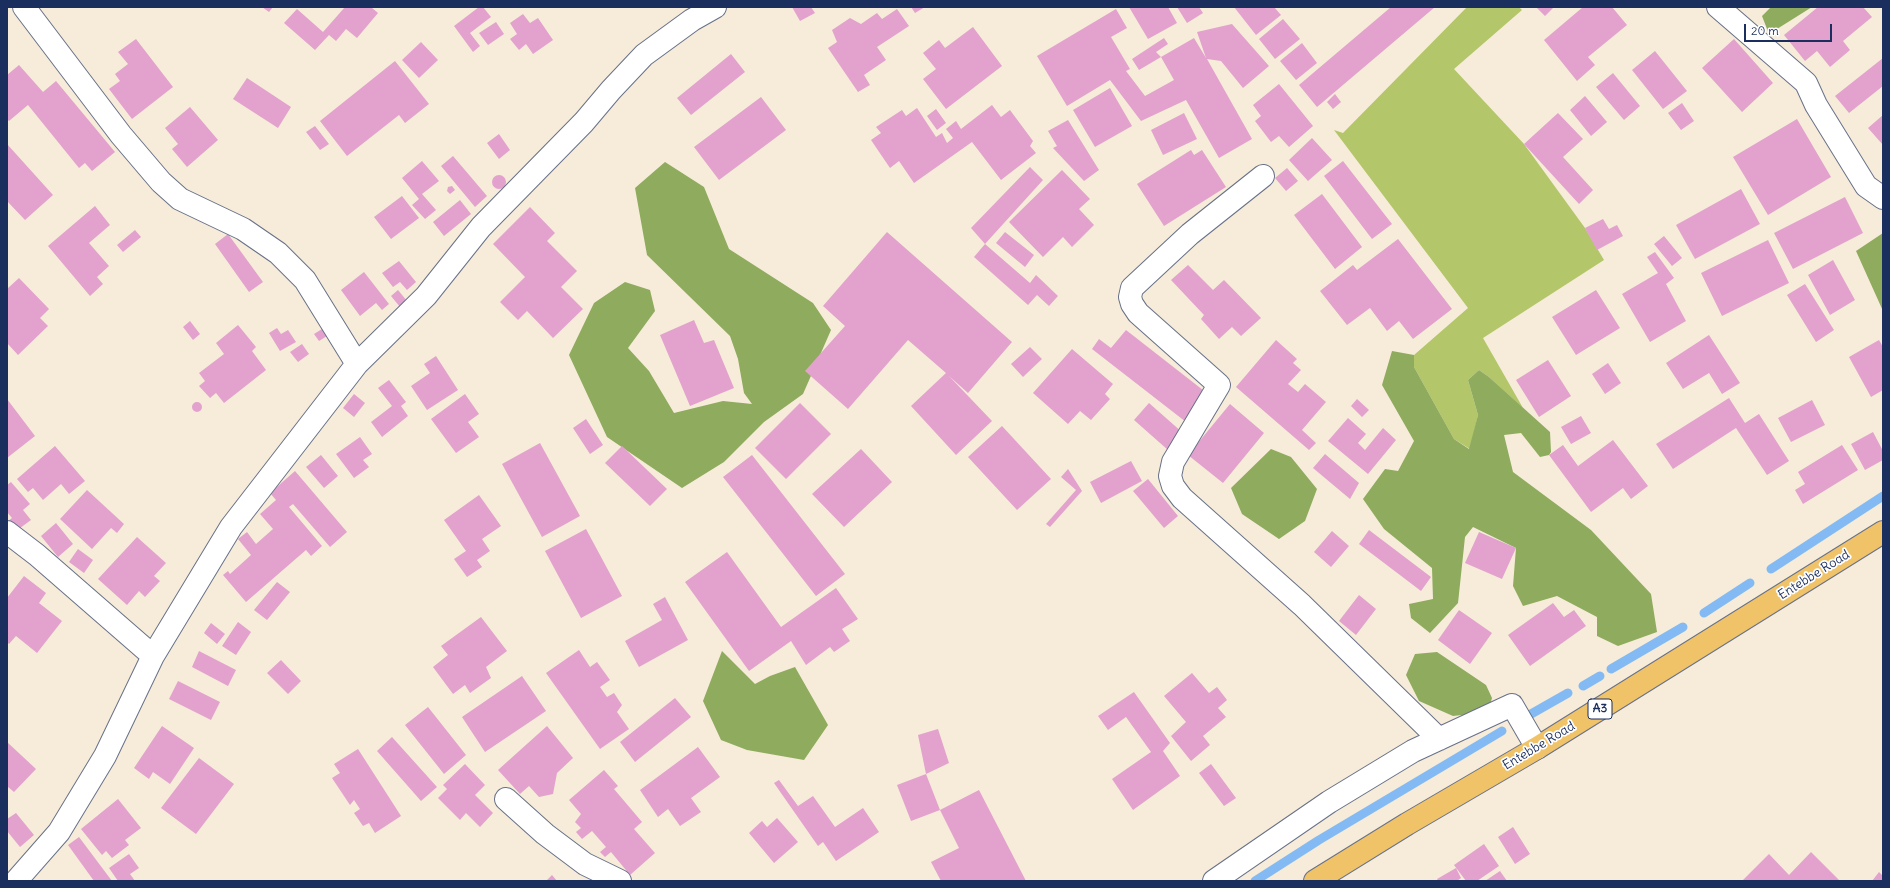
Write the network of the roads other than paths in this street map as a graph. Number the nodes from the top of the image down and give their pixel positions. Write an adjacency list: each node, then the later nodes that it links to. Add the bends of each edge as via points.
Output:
1 (24, 7): 6 (street, via 121,135 161,182 180,199 243,229 278,253 305,280)
2 (715, 7): 6 (street, via 692,20 644,55 584,122 481,227 426,296)
3 (1718, 7): 5 (street, via 1806,83 1816,105 1866,186)
4 (1263, 176): 10 (street, via 1190,234 1132,288 1130,297 1138,313 1219,385 1173,462 1170,476 1173,486 1182,498 1302,605)
5 (1883, 198)
6 (357, 364): 9 (street, via 231,527)
7 (7, 532): 9 (street)
8 (1883, 532): 11 (main road, Entebbe Road / A3)
9 (153, 656): 13 (street, via 105,756 63,826)
10 (1439, 739): 11 (street, via 1512,705); 15 (street, via 1413,751 1329,802)
11 (1537, 748): 16 (main road, Entebbe Road / A3)
12 (506, 799): 14 (street, via 545,834 585,864)
13 (16, 881)
14 (620, 881)
15 (1214, 881)
16 (1315, 881)

